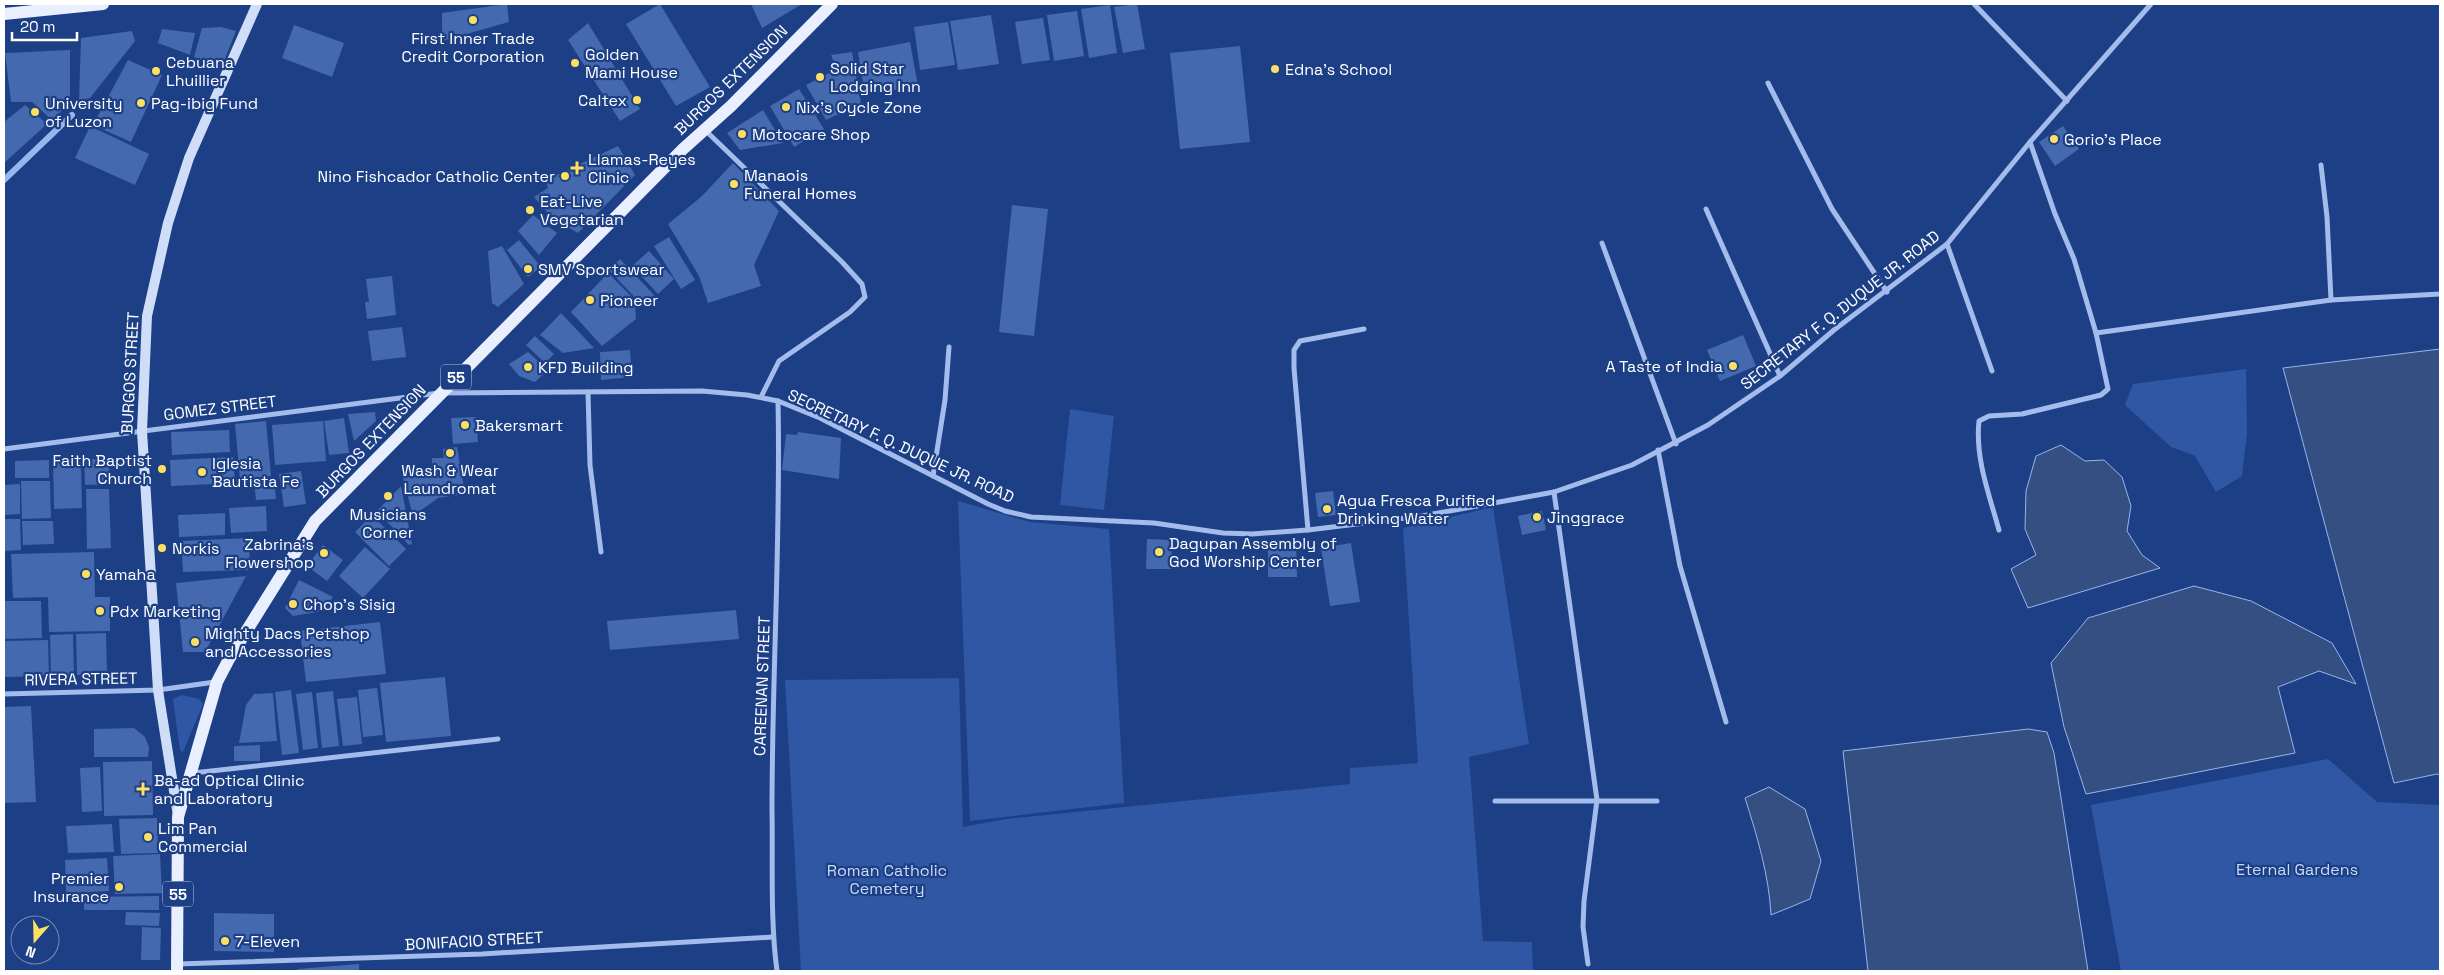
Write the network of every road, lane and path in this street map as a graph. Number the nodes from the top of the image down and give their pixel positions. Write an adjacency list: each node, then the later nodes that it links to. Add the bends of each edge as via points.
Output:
1 (103, 4): 6 (main road)
2 (257, 4): 27 (street, BURGOS STREET, via 189,158 168,223 147,316)
3 (832, 4): 9 (main road, BURGOS EXTENSION / 55)
4 (1974, 4): 8 (street)
5 (2151, 4): 8 (street, SECRETARY F. Q. DUQUE JR. ROAD)
6 (4, 14)
7 (1768, 83): 15 (street, via 1832,209)
8 (2067, 101): 10 (street, SECRETARY F. Q. DUQUE JR. ROAD)
9 (704, 129): 24 (main road, BURGOS EXTENSION / 55); 25 (street, via 842,262 862,284 865,297 850,312 779,361)
10 (2030, 142): 14 (street, SECRETARY F. Q. DUQUE JR. ROAD); 19 (street, via 2054,214 2074,259)
11 (2321, 165): 17 (street)
12 (1706, 209): 22 (street)
13 (1602, 243): 28 (street)
14 (1947, 244): 15 (street, SECRETARY F. Q. DUQUE JR. ROAD); 21 (street)
15 (1887, 292): 22 (street, SECRETARY F. Q. DUQUE JR. ROAD, via 1834,330)
16 (2440, 294): 17 (street)
17 (2331, 300): 19 (street)
18 (1364, 329): 33 (street, via 1300,341 1294,350)
19 (2096, 333): 34 (street, via 2108,389 2101,395 2022,414 1989,416 1979,421 1977,438 1982,468)
20 (949, 347): 31 (street, via 945,400)
21 (1992, 371)
22 (1780, 376): 28 (street, SECRETARY F. Q. DUQUE JR. ROAD)
23 (588, 392): 24 (street, SECRETARY F. Q. DUQUE JR. ROAD); 25 (street, SECRETARY F. Q. DUQUE JR. ROAD, via 702,391); 35 (street, via 590,465)
24 (439, 393): 27 (street, GOMEZ STREET); 36 (main road, BURGOS EXTENSION / 55, via 315,521)
25 (761, 397): 26 (street, SECRETARY F. Q. DUQUE JR. ROAD)
26 (778, 401): 31 (street, SECRETARY F. Q. DUQUE JR. ROAD, via 820,418); 46 (street, CAREENAN STREET, via 780,481 772,761)
27 (142, 431): 29 (street, GOMEZ STREET); 37 (street, BURGOS STREET)
28 (1676, 444): 30 (street, SECRETARY F. Q. DUQUE JR. ROAD)
29 (4, 449)
30 (1658, 450): 32 (street, SECRETARY F. Q. DUQUE JR. ROAD, via 1632,465); 39 (street, via 1680,566)
31 (933, 476): 33 (street, SECRETARY F. Q. DUQUE JR. ROAD, via 1005,511 1031,517 1154,523 1252,534)
32 (1554, 492): 33 (street, SECRETARY F. Q. DUQUE JR. ROAD, via 1422,516); 42 (street)
33 (1308, 530)
34 (1999, 530)
35 (601, 552)
36 (217, 682): 37 (street, RIVERA STREET); 41 (main road, BURGOS EXTENSION / 55)
37 (158, 690): 38 (street, RIVERA STREET); 45 (street, BURGOS STREET)
38 (4, 694)
39 (1726, 722)
40 (498, 739): 41 (street)
41 (191, 773): 45 (main road, BURGOS EXTENSION / 55)
42 (1597, 800): 43 (street); 44 (street); 47 (street, via 1584,901)
43 (1495, 801)
44 (1657, 801)
45 (178, 817): 48 (main road, BURGOS STREET / 55)
46 (773, 938): 48 (street, BONIFACIO STREET); 49 (street, CAREENAN STREET)
47 (1588, 964)
48 (177, 968)
49 (777, 971)

